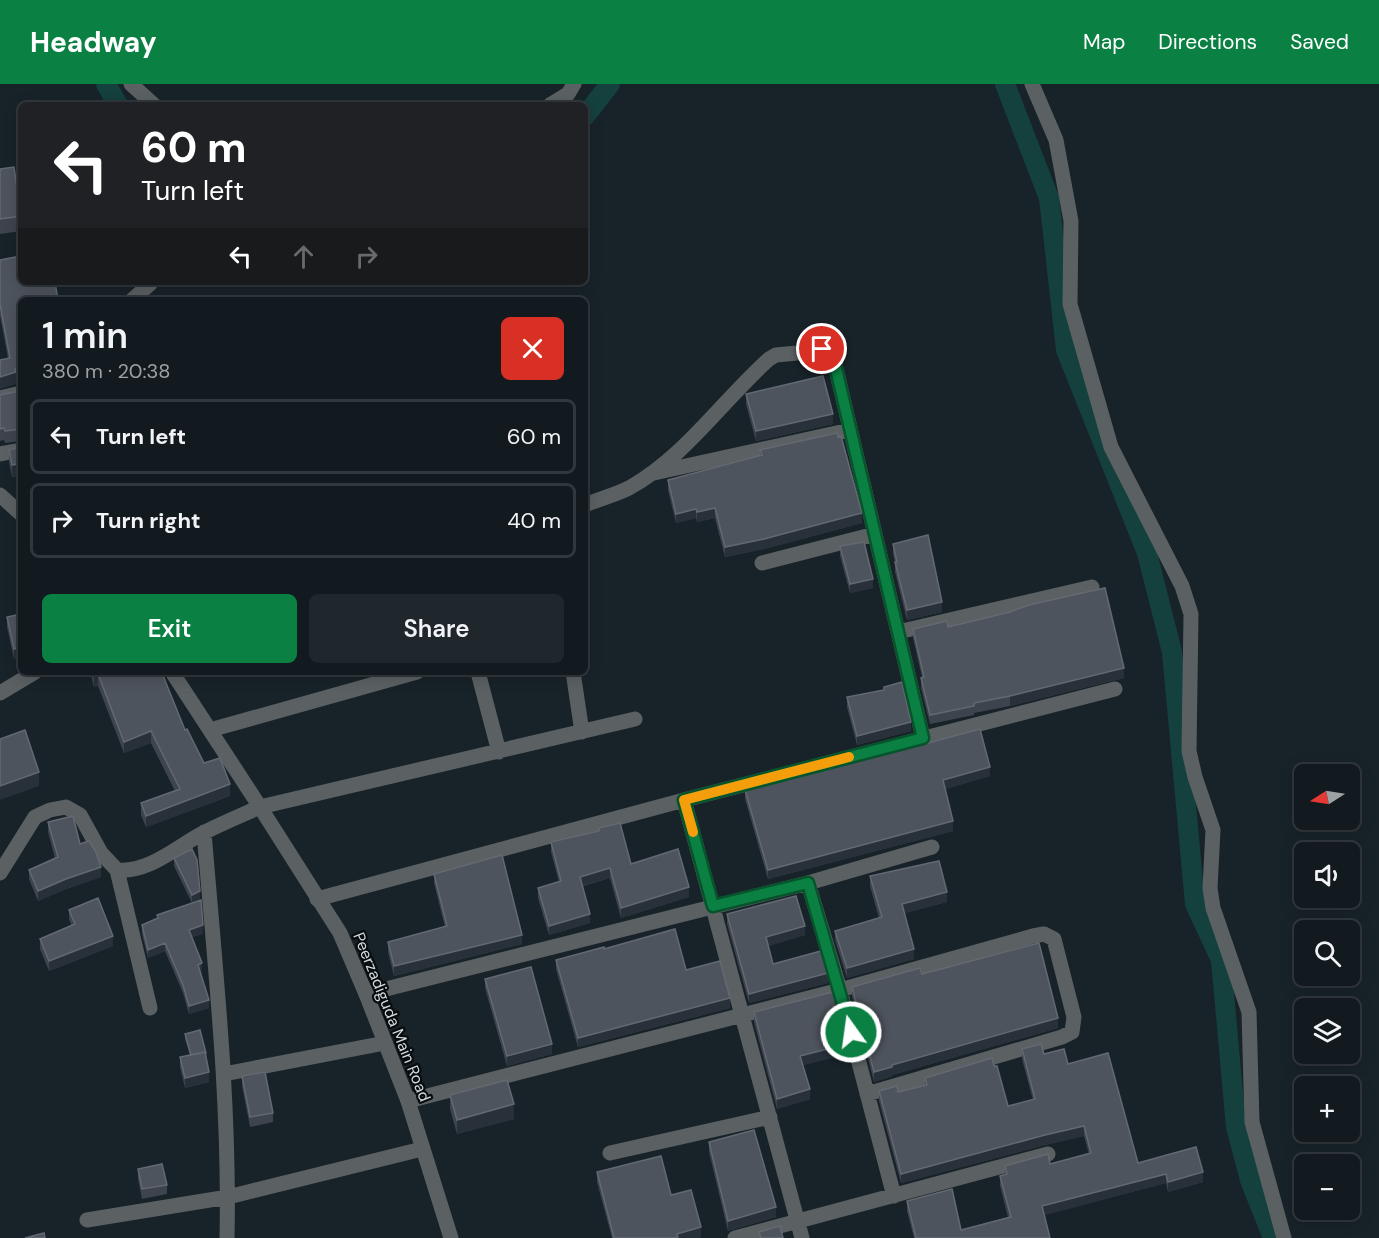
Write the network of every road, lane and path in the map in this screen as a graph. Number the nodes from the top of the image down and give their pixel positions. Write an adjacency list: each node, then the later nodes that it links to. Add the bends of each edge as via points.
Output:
1 (131, 84): 4 (street)
2 (574, 84): 5 (street, via 568,94)
3 (1032, 84): 62 (street, via 1056,140 1071,221 1070,304 1111,447 1182,586 1191,614 1189,751 1213,830 1213,908 1249,1012 1252,1122)
4 (151, 102)
5 (555, 102)
6 (148, 285): 7 (street)
7 (135, 297)
8 (18, 394): 9 (street)
9 (0, 398)
10 (850, 430): 13 (street); 13 (street, via 829,350 776,355 682,449); 17 (street)
11 (18, 450): 12 (street)
12 (0, 453)
13 (650, 474): 15 (street, via 628,489)
14 (0, 495): 16 (street)
15 (588, 504)
16 (18, 511)
17 (875, 534): 18 (street); 20 (street)
18 (762, 563)
19 (1092, 587): 20 (street)
20 (898, 632): 31 (street)
21 (30, 675): 27 (street)
22 (174, 675): 29 (street, Peerzadiguda Main Road)
23 (406, 675): 29 (street)
24 (479, 675): 32 (street)
25 (573, 675): 30 (street)
26 (1115, 689): 31 (street)
27 (0, 693)
28 (635, 720): 30 (street)
29 (210, 730): 34 (street, Peerzadiguda Main Road)
30 (582, 732): 32 (street)
31 (923, 738): 33 (street)
32 (499, 752): 34 (street)
33 (684, 800): 40 (street); 41 (street)
34 (260, 807): 35 (street); 40 (street, Peerzadiguda Main Road)
35 (204, 832): 37 (street, via 145,867); 47 (street)
36 (932, 847): 39 (street)
37 (117, 870): 38 (street, via 101,853 80,815 66,807 35,817); 44 (street)
38 (0, 873)
39 (808, 883): 41 (street); 42 (street)
40 (317, 899): 43 (street, Peerzadiguda Main Road, via 340,933)
41 (713, 906): 43 (street); 45 (street)
42 (840, 990): 45 (street); 48 (street); 48 (street, via 1033,936 1044,934 1054,939 1074,1017 1072,1032)
43 (366, 994): 46 (street, Peerzadiguda Main Road)
44 (150, 1008)
45 (741, 1014): 49 (street); 50 (street)
46 (385, 1043): 47 (street); 49 (street, Peerzadiguda Main Road)
47 (224, 1074): 55 (street)
48 (867, 1094): 54 (street)
49 (408, 1101): 51 (street, Peerzadiguda Main Road)
50 (770, 1117): 52 (street); 57 (street)
51 (422, 1149): 55 (street); 59 (street, Peerzadiguda Main Road)
52 (610, 1153)
53 (1048, 1154): 54 (street)
54 (894, 1196): 57 (street)
55 (228, 1197): 56 (street); 58 (street)
56 (87, 1220)
57 (797, 1221): 60 (street); 61 (street)
58 (227, 1238)
59 (451, 1238)
60 (735, 1238)
61 (802, 1238)
62 (1284, 1238)

